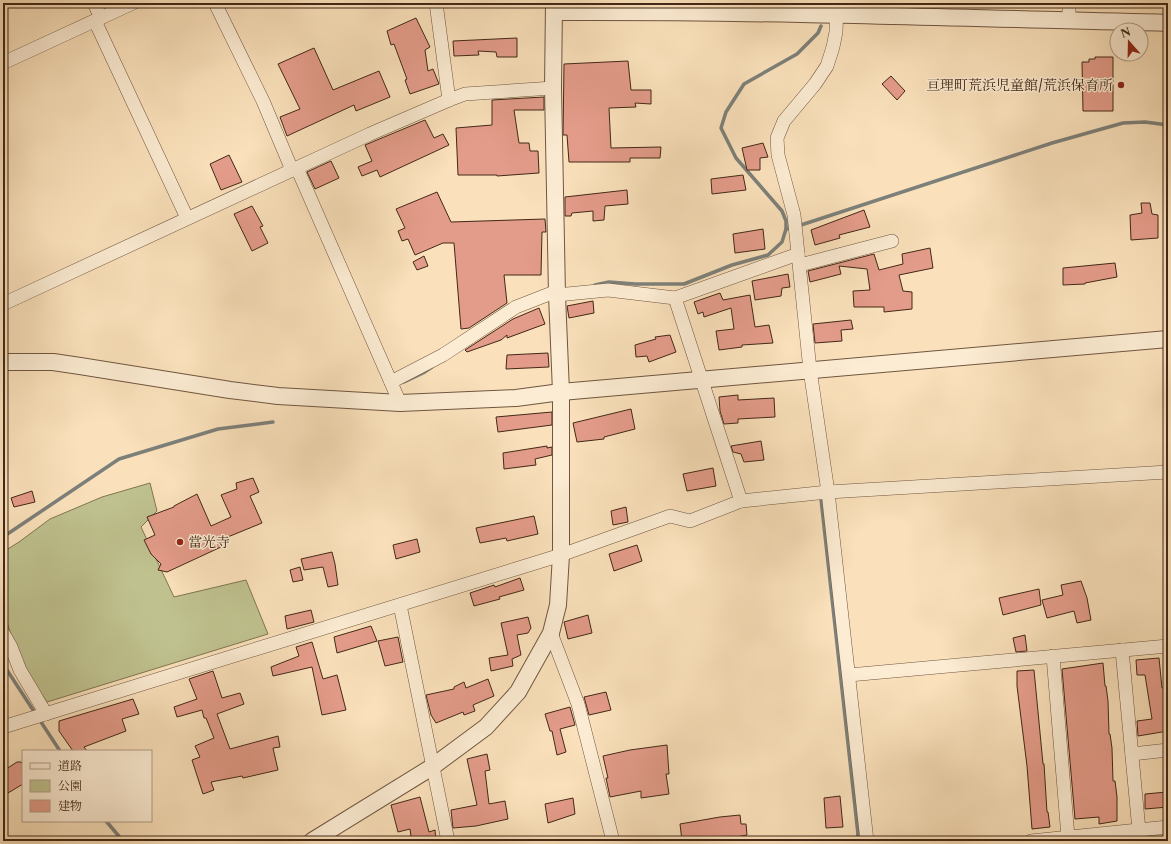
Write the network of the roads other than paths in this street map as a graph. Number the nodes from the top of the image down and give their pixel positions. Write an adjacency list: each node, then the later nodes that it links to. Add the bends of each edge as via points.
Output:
1 (94, 3): 8 (street)
2 (133, 3): 8 (street)
3 (215, 3): 14 (street)
4 (436, 3): 13 (street)
5 (1069, 3): 9 (street)
6 (555, 8): 7 (street, via 627,12); 12 (street)
7 (836, 9): 9 (street, via 930,16); 17 (street, via 836,32 827,66 784,121 778,138 778,155 794,215)
8 (98, 19): 11 (street); 15 (street)
9 (1069, 20): 10 (street)
10 (1168, 23)
11 (3, 63)
12 (553, 88): 13 (street, via 465,94); 18 (street)
13 (449, 100): 14 (street)
14 (295, 169): 15 (street); 24 (street)
15 (187, 218): 20 (street)
16 (892, 240): 17 (street)
17 (799, 259): 19 (street); 23 (street)
18 (557, 293): 19 (street, via 608,290); 24 (street, via 516,307 443,355); 26 (street)
19 (675, 298): 25 (street)
20 (3, 304)
21 (1168, 339): 23 (street)
22 (3, 362): 27 (street, via 53,362 278,396)
23 (810, 370): 25 (street); 29 (street)
24 (396, 380): 27 (street)
25 (702, 380): 26 (street); 30 (street)
26 (561, 392): 27 (street, via 516,398); 31 (street)
27 (400, 403)
28 (1168, 472): 29 (street)
29 (828, 492): 30 (street); 38 (street)
30 (742, 501): 31 (street, via 690,521 670,516)
31 (561, 555): 32 (street); 34 (street, via 558,605)
32 (400, 605): 39 (street); 43 (street)
33 (3, 633): 39 (street)
34 (551, 634): 43 (street, via 518,692 486,727); 49 (street, via 578,704)
35 (1168, 646): 36 (street)
36 (1122, 650): 37 (street); 42 (street)
37 (1052, 656): 38 (street); 46 (street)
38 (849, 675): 50 (street)
39 (39, 716): 40 (street)
40 (3, 727)
41 (1168, 750): 42 (street)
42 (1132, 754): 45 (street)
43 (432, 767): 47 (street); 48 (street)
44 (1168, 827): 45 (street)
45 (1140, 836): 46 (street)
46 (1068, 837): 51 (street)
47 (312, 841)
48 (448, 841)
49 (613, 841)
50 (867, 841)
51 (1031, 841)

